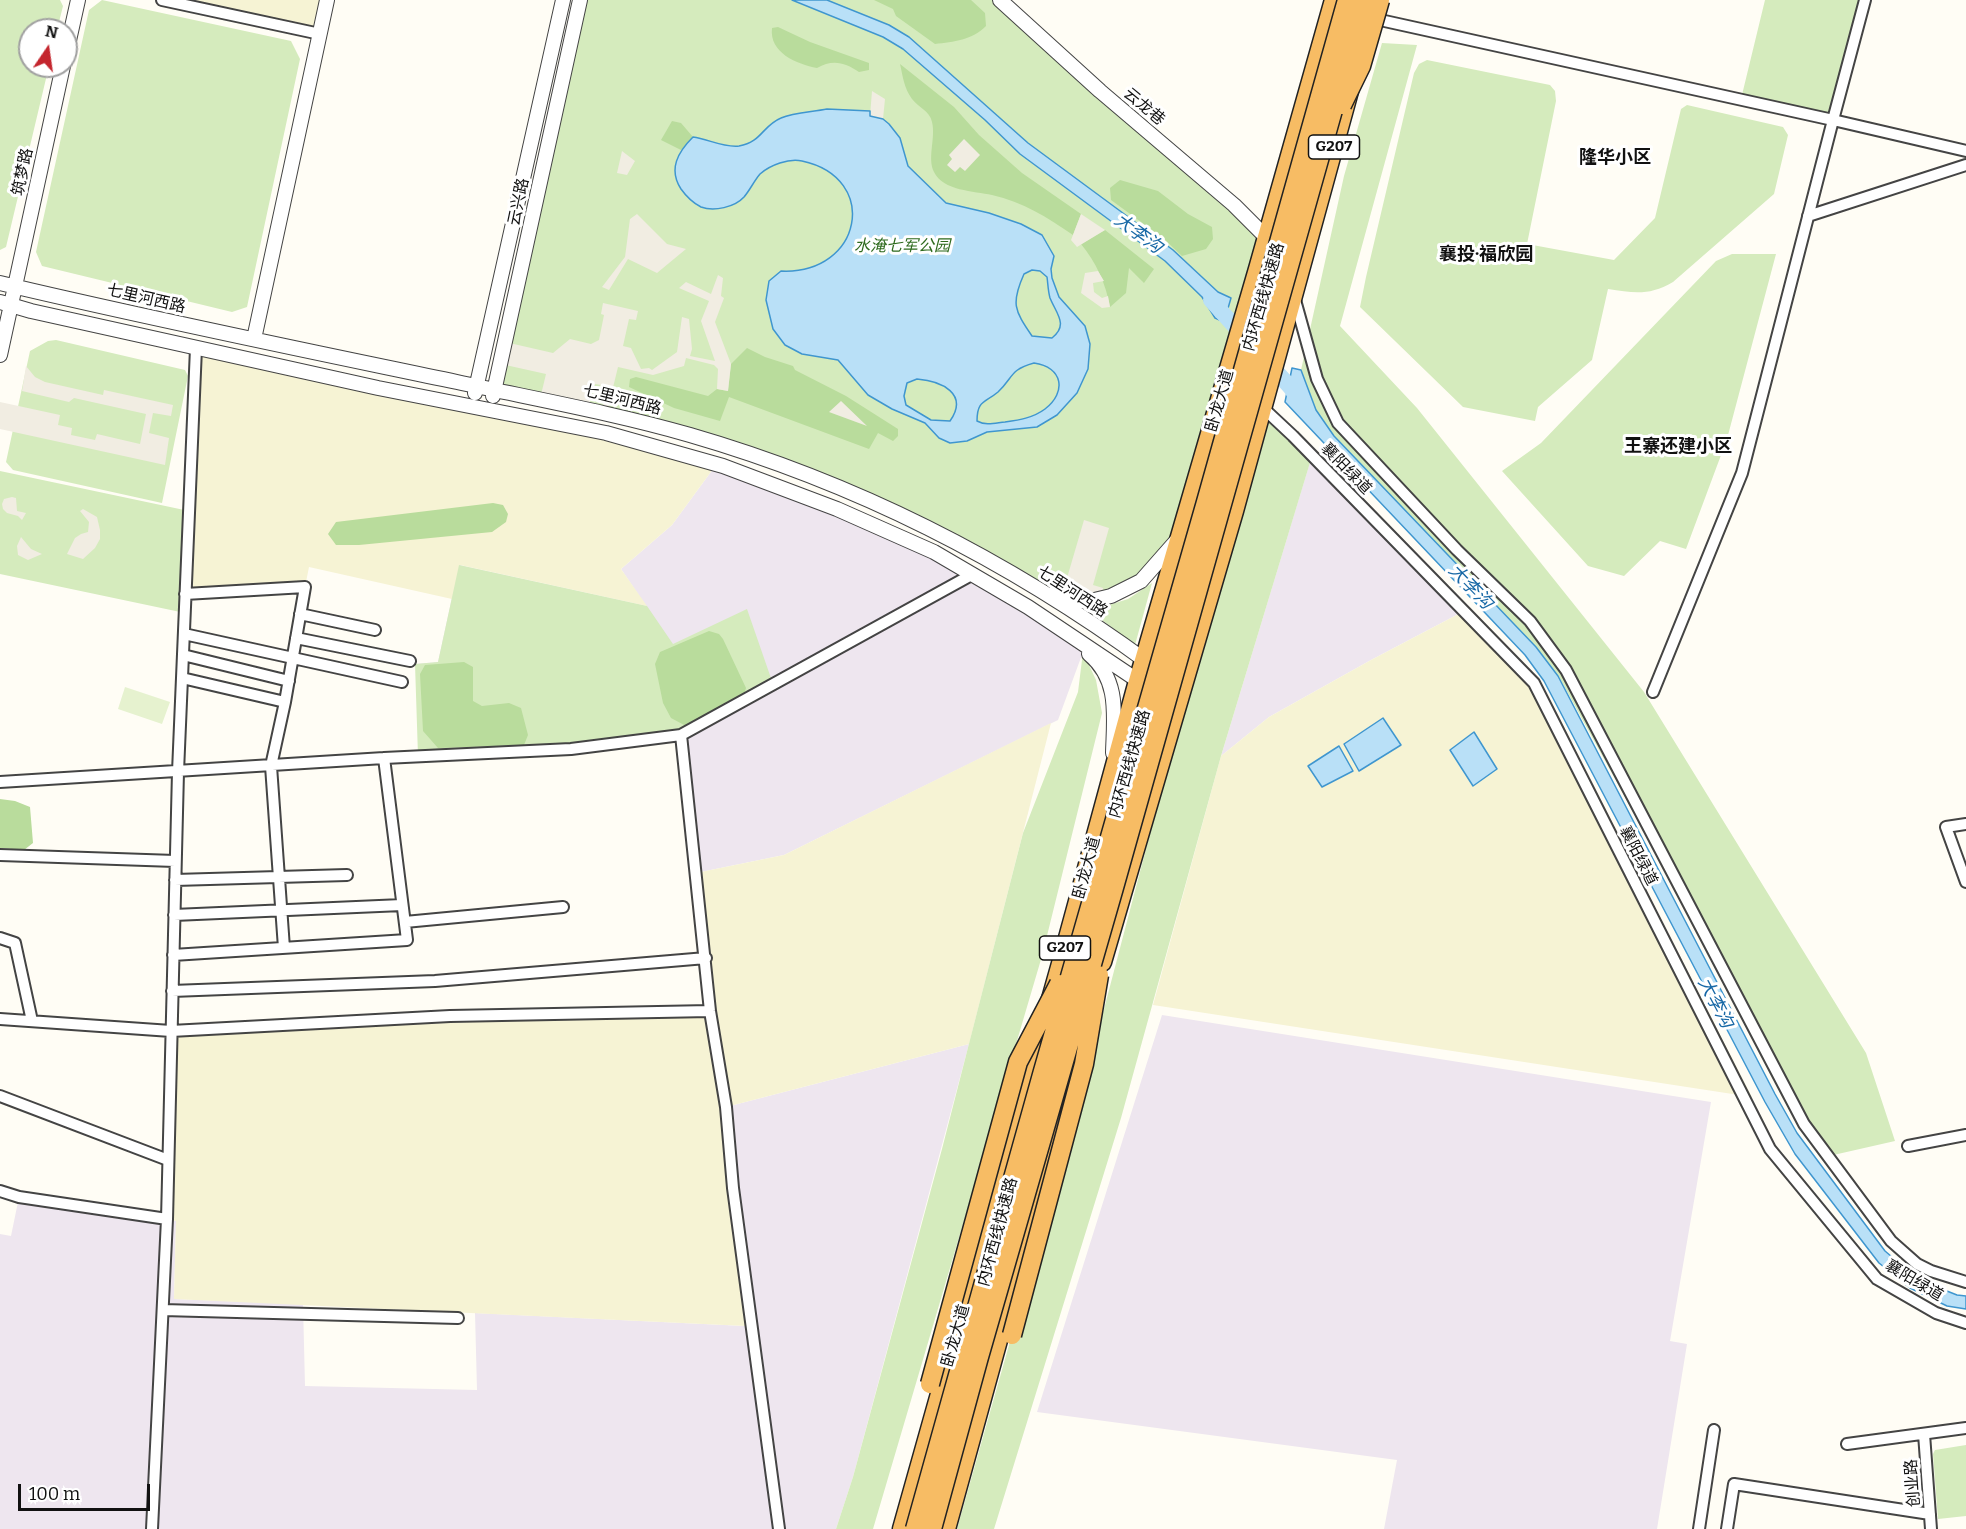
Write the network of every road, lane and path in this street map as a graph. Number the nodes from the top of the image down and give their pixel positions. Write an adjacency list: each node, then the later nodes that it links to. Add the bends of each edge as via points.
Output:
1 (78, 0): 13 (street)
2 (162, 0): 15 (street)
3 (327, 0): 15 (street)
4 (562, 0): 30 (street, 云兴路)
5 (580, 0): 31 (street, 云兴路)
6 (1000, 0): 22 (street, 云龙巷)
7 (1336, 0): 19 (highway, bridge, via 1317,75); 22 (highway, 卧龙大道 / G207)
8 (1347, 0): 19 (highway, 内环西线快速路, bridge)
9 (1364, 0): 19 (highway, 内环西线快速路, bridge)
10 (1374, 0): 14 (highway, G207)
11 (1380, 0): 19 (highway, bridge, via 1360,66)
12 (1864, 0): 17 (street)
13 (74, 18)
14 (1369, 18): 17 (street); 25 (highway, G207)
15 (320, 34): 27 (street)
16 (60, 78): 24 (street, 筑梦路)
17 (1833, 120): 18 (street); 21 (street)
18 (1966, 151)
19 (1312, 157): 69 (highway, 内环西线快速路, bridge); 77 (highway, 内环西线快速路, bridge)
20 (1966, 165): 21 (street)
21 (1808, 216): 53 (street, via 1742,473)
22 (1267, 238): 35 (highway, 卧龙大道 / G207)
23 (0, 282): 24 (street, 七里河西路)
24 (15, 286): 26 (street, 筑梦路); 27 (street, 七里河西路)
25 (1293, 294): 32 (highway, G207); 91 (street, via 1317,380 1338,423 1530,621 1566,670 1804,1124 1891,1241 1917,1264)
26 (6, 303): 28 (street); 29 (street, 筑梦路)
27 (254, 339): 30 (street, 七里河西路)
28 (196, 348): 33 (street); 38 (street)
29 (0, 355)
30 (477, 386): 31 (street, 七里河西路); 33 (street, 云兴路)
31 (495, 390): 34 (street, 云兴路); 37 (street, 七里河西路, via 597,410 802,473 917,522)
32 (1264, 400): 52 (highway, G207); 94 (street, 襄阳绿道, via 1293,436 1534,684 1770,1149 1877,1279 1936,1313)
33 (472, 407): 34 (street)
34 (490, 410): 36 (street, via 606,433 723,466 837,509 934,552)
35 (1181, 535): 37 (street, via 1141,581 1111,596 1086,602); 46 (highway, 卧龙大道 / G207)
36 (973, 574): 40 (street); 56 (street)
37 (1041, 590): 46 (street, 七里河西路)
38 (185, 594): 39 (street, via 305,587); 42 (street)
39 (300, 614): 41 (street); 43 (street)
40 (1058, 627): 50 (street); 60 (street, via 1098,660 1111,682)
41 (375, 630)
42 (184, 634): 44 (street); 45 (street)
43 (296, 638): 45 (street); 47 (street)
44 (183, 655): 48 (street); 49 (street)
45 (292, 659): 49 (street); 51 (street)
46 (1144, 660): 50 (highway, 卧龙大道 / G207); 52 (street, 七里河西路)
47 (410, 661)
48 (182, 678): 54 (street); 59 (street)
49 (289, 681): 54 (street)
50 (1138, 681): 55 (street); 60 (highway, 卧龙大道 / G207)
51 (402, 682)
52 (1183, 688): 55 (highway, G207)
53 (1653, 692)
54 (285, 702): 58 (street)
55 (1177, 707): 99 (highway, G207, via 1101,965)
56 (681, 735): 57 (street, via 572,749); 79 (street)
57 (384, 758): 58 (street); 70 (street)
58 (271, 766): 59 (street); 66 (street)
59 (178, 772): 61 (street); 64 (street)
60 (1113, 773): 100 (highway, 卧龙大道 / G207)
61 (0, 782)
62 (1966, 824): 68 (street, via 1946,826)
63 (0, 855): 64 (street)
64 (176, 861): 67 (street)
65 (347, 875): 66 (street)
66 (279, 877): 67 (street); 72 (street)
67 (175, 880): 73 (street)
68 (1966, 882)
69 (1113, 891): 99 (highway, bridge, via 1084,1064 1012,1335); 106 (highway, 内环西线快速路, bridge)
70 (402, 905): 72 (street); 74 (street)
71 (563, 907): 74 (street)
72 (281, 911): 73 (street); 76 (street)
73 (174, 915): 78 (street)
74 (405, 922): 76 (street, via 407,940)
75 (0, 938): 83 (street, via 15,943)
76 (284, 948): 78 (street)
77 (1077, 951): 100 (highway, bridge, via 1018,1062 930,1384); 105 (highway, 内环西线快速路, bridge)
78 (173, 955): 80 (street)
79 (706, 958): 80 (street, via 435,981); 81 (street)
80 (172, 991): 84 (street)
81 (710, 1011): 84 (street, via 450,1016); 103 (street, via 726,1107 733,1188)
82 (0, 1019): 83 (street)
83 (32, 1021): 84 (street)
84 (171, 1031): 88 (street)
85 (0, 1096): 88 (street)
86 (1966, 1135): 87 (street)
87 (1908, 1146)
88 (168, 1160): 90 (street)
89 (0, 1191): 90 (street)
90 (167, 1219): 92 (street)
91 (1966, 1282)
92 (163, 1310): 93 (street); 102 (street)
93 (458, 1318)
94 (1966, 1323)
95 (1966, 1428): 97 (street)
96 (1714, 1430): 108 (street)
97 (1924, 1434): 98 (street); 101 (street, 创业路)
98 (1847, 1444)
99 (968, 1454): 107 (highway, G207)
100 (916, 1481): 104 (highway, 卧龙大道 / G207)
101 (1930, 1514): 109 (street, via 1734,1485); 110 (street, 创业路)
102 (152, 1529)
103 (779, 1529)
104 (902, 1529)
105 (915, 1529)
106 (932, 1529)
107 (946, 1529)
108 (1699, 1529)
109 (1727, 1529)
110 (1931, 1529)

